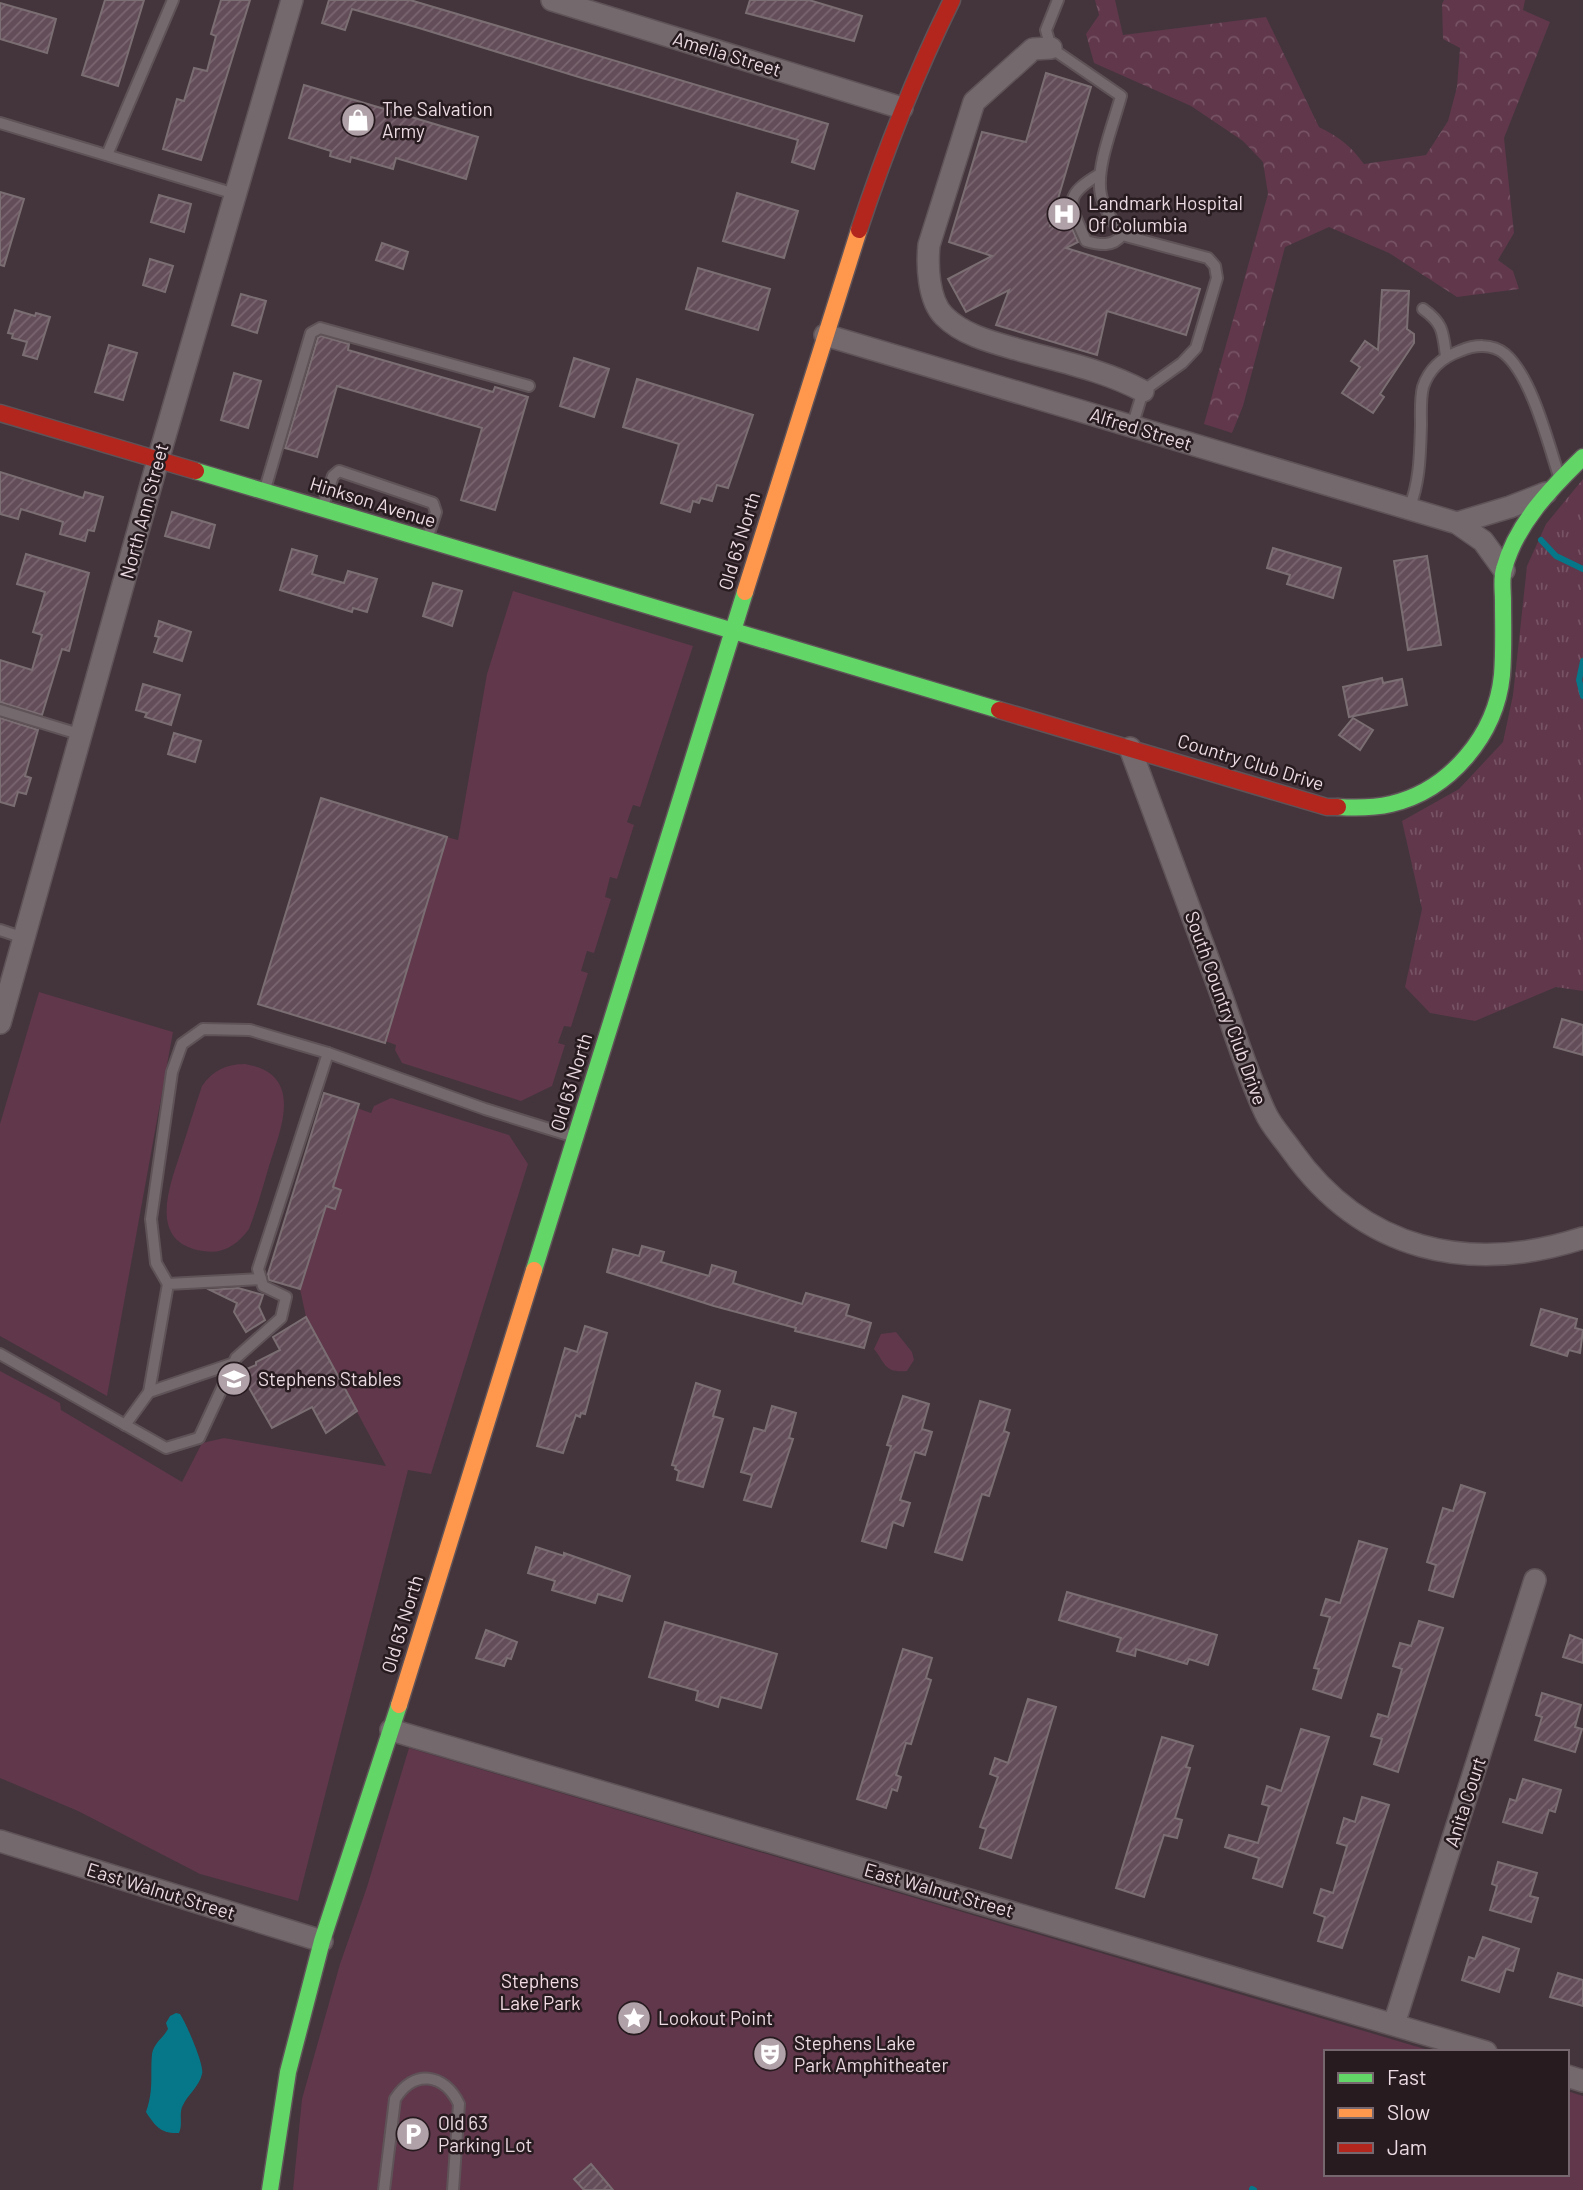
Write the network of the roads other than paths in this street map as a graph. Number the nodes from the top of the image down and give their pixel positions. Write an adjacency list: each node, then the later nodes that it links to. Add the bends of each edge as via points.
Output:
1 (173, 0): 9 (lane)
2 (292, 0): 11 (street, North Ann Street)
3 (552, 0): 7 (street, Amelia Street)
4 (952, 0): 7 (main road, Old 63 North)
5 (1058, 0): 6 (lane, via 1046,30)
6 (1051, 48): 10 (lane, via 1121,96); 17 (street, via 1033,49 974,102 929,245 927,269 933,294 942,315 969,334 1104,374)
7 (902, 108): 14 (main road, Old 63 North)
8 (0, 123): 9 (lane)
9 (107, 155): 11 (lane)
10 (1100, 174): 12 (lane, via 1101,195); 12 (lane, via 1078,188 1071,207 1086,241 1113,243)
11 (235, 194): 21 (street, North Ann Street)
12 (1122, 235): 17 (lane, via 1208,258 1217,278 1196,348)
13 (1423, 309): 15 (lane, via 1437,319)
14 (825, 334): 19 (street, Alfred Street); 29 (main road, Old 63 North)
15 (1446, 356): 22 (lane, via 1474,345 1505,354 1524,378 1540,418); 25 (lane, via 1424,386 1417,487)
16 (529, 386): 23 (lane, via 320,328 311,333)
17 (1143, 391): 19 (lane)
18 (0, 413): 21 (main road, Hinkson Avenue)
19 (1132, 427): 25 (street, Alfred Street)
20 (1583, 457): 22 (main road, Country Club Drive)
21 (158, 460): 23 (main road, Hinkson Avenue); 31 (street, North Ann Street)
22 (1553, 486): 26 (street, via 1510,507); 28 (main road, Country Club Drive, via 1522,530)
23 (264, 492): 24 (main road, Hinkson Avenue)
24 (323, 509): 27 (main road, Hinkson Avenue); 27 (lane, via 333,476 339,471 433,503 436,512)
25 (1409, 509): 26 (street, Alfred Street)
26 (1457, 523): 28 (street, Alfred Street, via 1483,541)
27 (427, 540): 29 (main road, Hinkson Avenue)
28 (1504, 570): 32 (main road, Country Club Drive, via 1502,678 1485,735 1464,761 1399,801 1362,808 1326,807)
29 (734, 631): 32 (main road, Country Club Drive); 37 (main road, Old 63 North)
30 (0, 710): 31 (lane)
31 (82, 735): 34 (street, North Ann Street)
32 (1130, 748): 38 (street, South Country Club Drive, via 1265,1114 1306,1171 1355,1216 1417,1245 1455,1255 1501,1255)
33 (0, 930): 34 (lane)
34 (24, 938): 35 (street, North Ann Street)
35 (0, 1023)
36 (328, 1053): 37 (lane); 39 (lane, via 258,1269); 40 (lane, via 250,1030 203,1029 182,1044 173,1072 151,1219 156,1263)
37 (576, 1137): 46 (main road, Old 63 North)
38 (1583, 1238)
39 (261, 1279): 40 (lane); 42 (lane, via 263,1286 286,1297 281,1318)
40 (168, 1284): 43 (lane)
41 (0, 1354): 44 (lane)
42 (234, 1363): 43 (lane); 44 (lane, via 199,1438 166,1448)
43 (149, 1392): 44 (lane)
44 (125, 1425)
45 (1535, 1580): 49 (street, Anita Court)
46 (391, 1730): 48 (main road, Old 63 North); 49 (street, East Walnut Street)
47 (0, 1841): 48 (street, East Walnut Street)
48 (323, 1941): 51 (main road, Old 63 North, via 288,2072)
49 (1394, 2024): 50 (street, East Walnut Street)
50 (1479, 2050)
51 (270, 2190)
52 (384, 2190): 53 (lane, via 395,2099 413,2081 427,2078 453,2091 459,2104)
53 (453, 2190)

